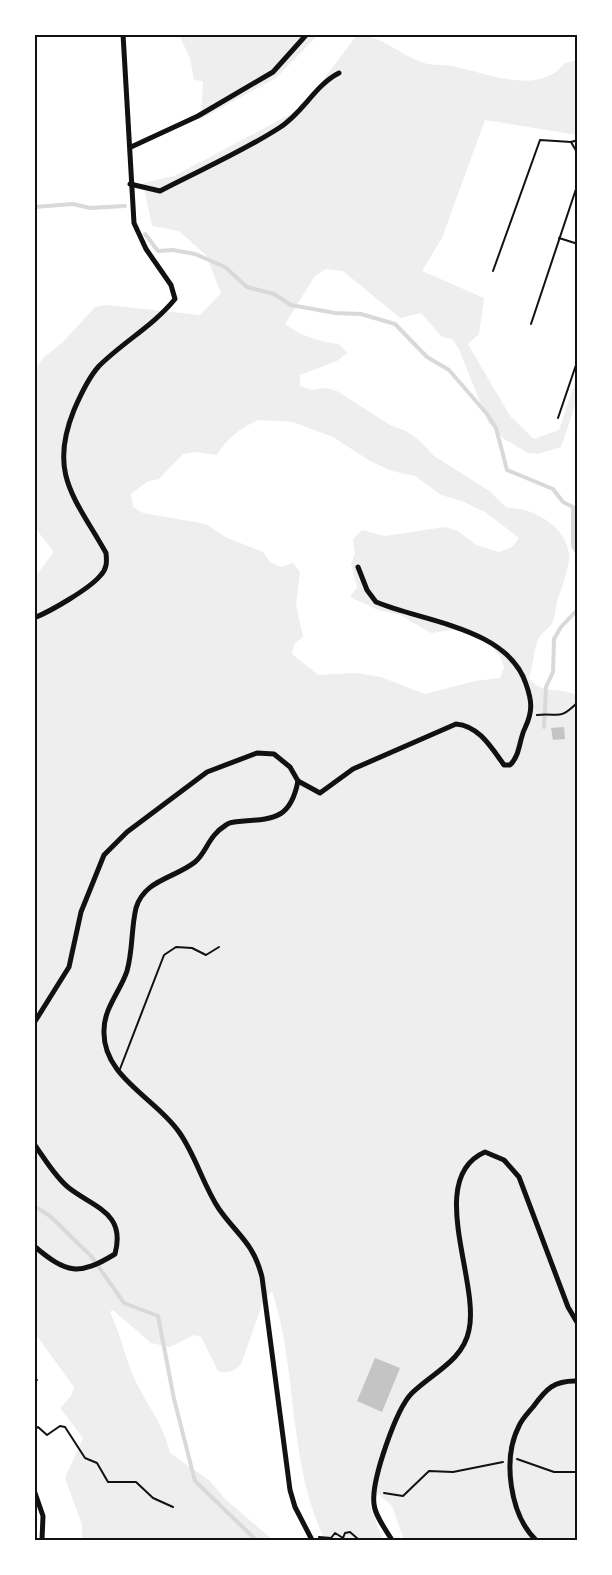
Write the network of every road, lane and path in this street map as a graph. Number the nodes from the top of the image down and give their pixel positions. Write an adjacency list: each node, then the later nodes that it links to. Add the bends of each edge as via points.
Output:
1 (123, 34): 6 (street)
2 (307, 34): 6 (street, via 273,72 198,116)
3 (339, 73): 9 (street, via 324,80 318,93 299,112 269,134 160,191)
4 (578, 140): 5 (lane)
5 (571, 141): 7 (lane); 12 (lane, via 540,140)
6 (131, 147): 9 (street)
7 (578, 154)
8 (578, 183): 10 (lane)
9 (130, 184): 17 (street, via 134,223 146,249 171,285 175,299 162,315 97,368 77,402 64,434 62,464 69,488 106,553 107,564 100,576)
10 (560, 238): 11 (lane); 13 (lane)
11 (578, 244)
12 (493, 270)
13 (531, 324)
14 (578, 359): 15 (lane)
15 (558, 418)
16 (358, 567): 19 (street, via 376,602 491,641 513,658 522,669 529,691)
17 (34, 618)
18 (578, 702): 19 (path, via 556,717)
19 (531, 716): 20 (street, via 516,760 510,765 504,765 481,735 467,725 456,724 353,769 320,793)
20 (298, 781): 22 (street, via 290,767 274,754 257,753 207,772 127,832 104,855 81,912 69,967); 23 (street, via 295,797 282,815 229,823 212,836 196,861 146,889 136,908 133,949 126,973 104,1029 107,1054)
21 (219, 947): 23 (lane, via 206,955 192,948 176,947 164,956)
22 (34, 1023)
23 (119, 1071): 34 (street, via 179,1131 219,1208 256,1255 290,1490)
24 (34, 1144): 25 (street, via 69,1188 101,1207 117,1227 118,1243 115,1254 93,1268 74,1270)
25 (34, 1246)
26 (578, 1324): 32 (street, via 519,1177 504,1160 485,1152 470,1159 460,1175 456,1202 471,1318 469,1333 449,1364 412,1392 400,1407 374,1489)
27 (578, 1381): 29 (street, via 561,1381 545,1389 519,1425)
28 (34, 1431): 33 (path, via 38,1427 46,1435 65,1427 85,1458 97,1463 108,1482 136,1482 153,1498)
29 (512, 1457): 30 (path, via 554,1472); 32 (path, via 494,1466 429,1471 403,1496 384,1492 382,1505); 38 (street, via 512,1490 528,1533)
30 (578, 1472)
31 (34, 1490): 35 (street, via 43,1516)
32 (374, 1506): 37 (street)
33 (173, 1507)
34 (311, 1538): 36 (path, via 331,1538 335,1533 343,1538 350,1532)
35 (42, 1540)
36 (367, 1540)
37 (392, 1540)
38 (536, 1540)

